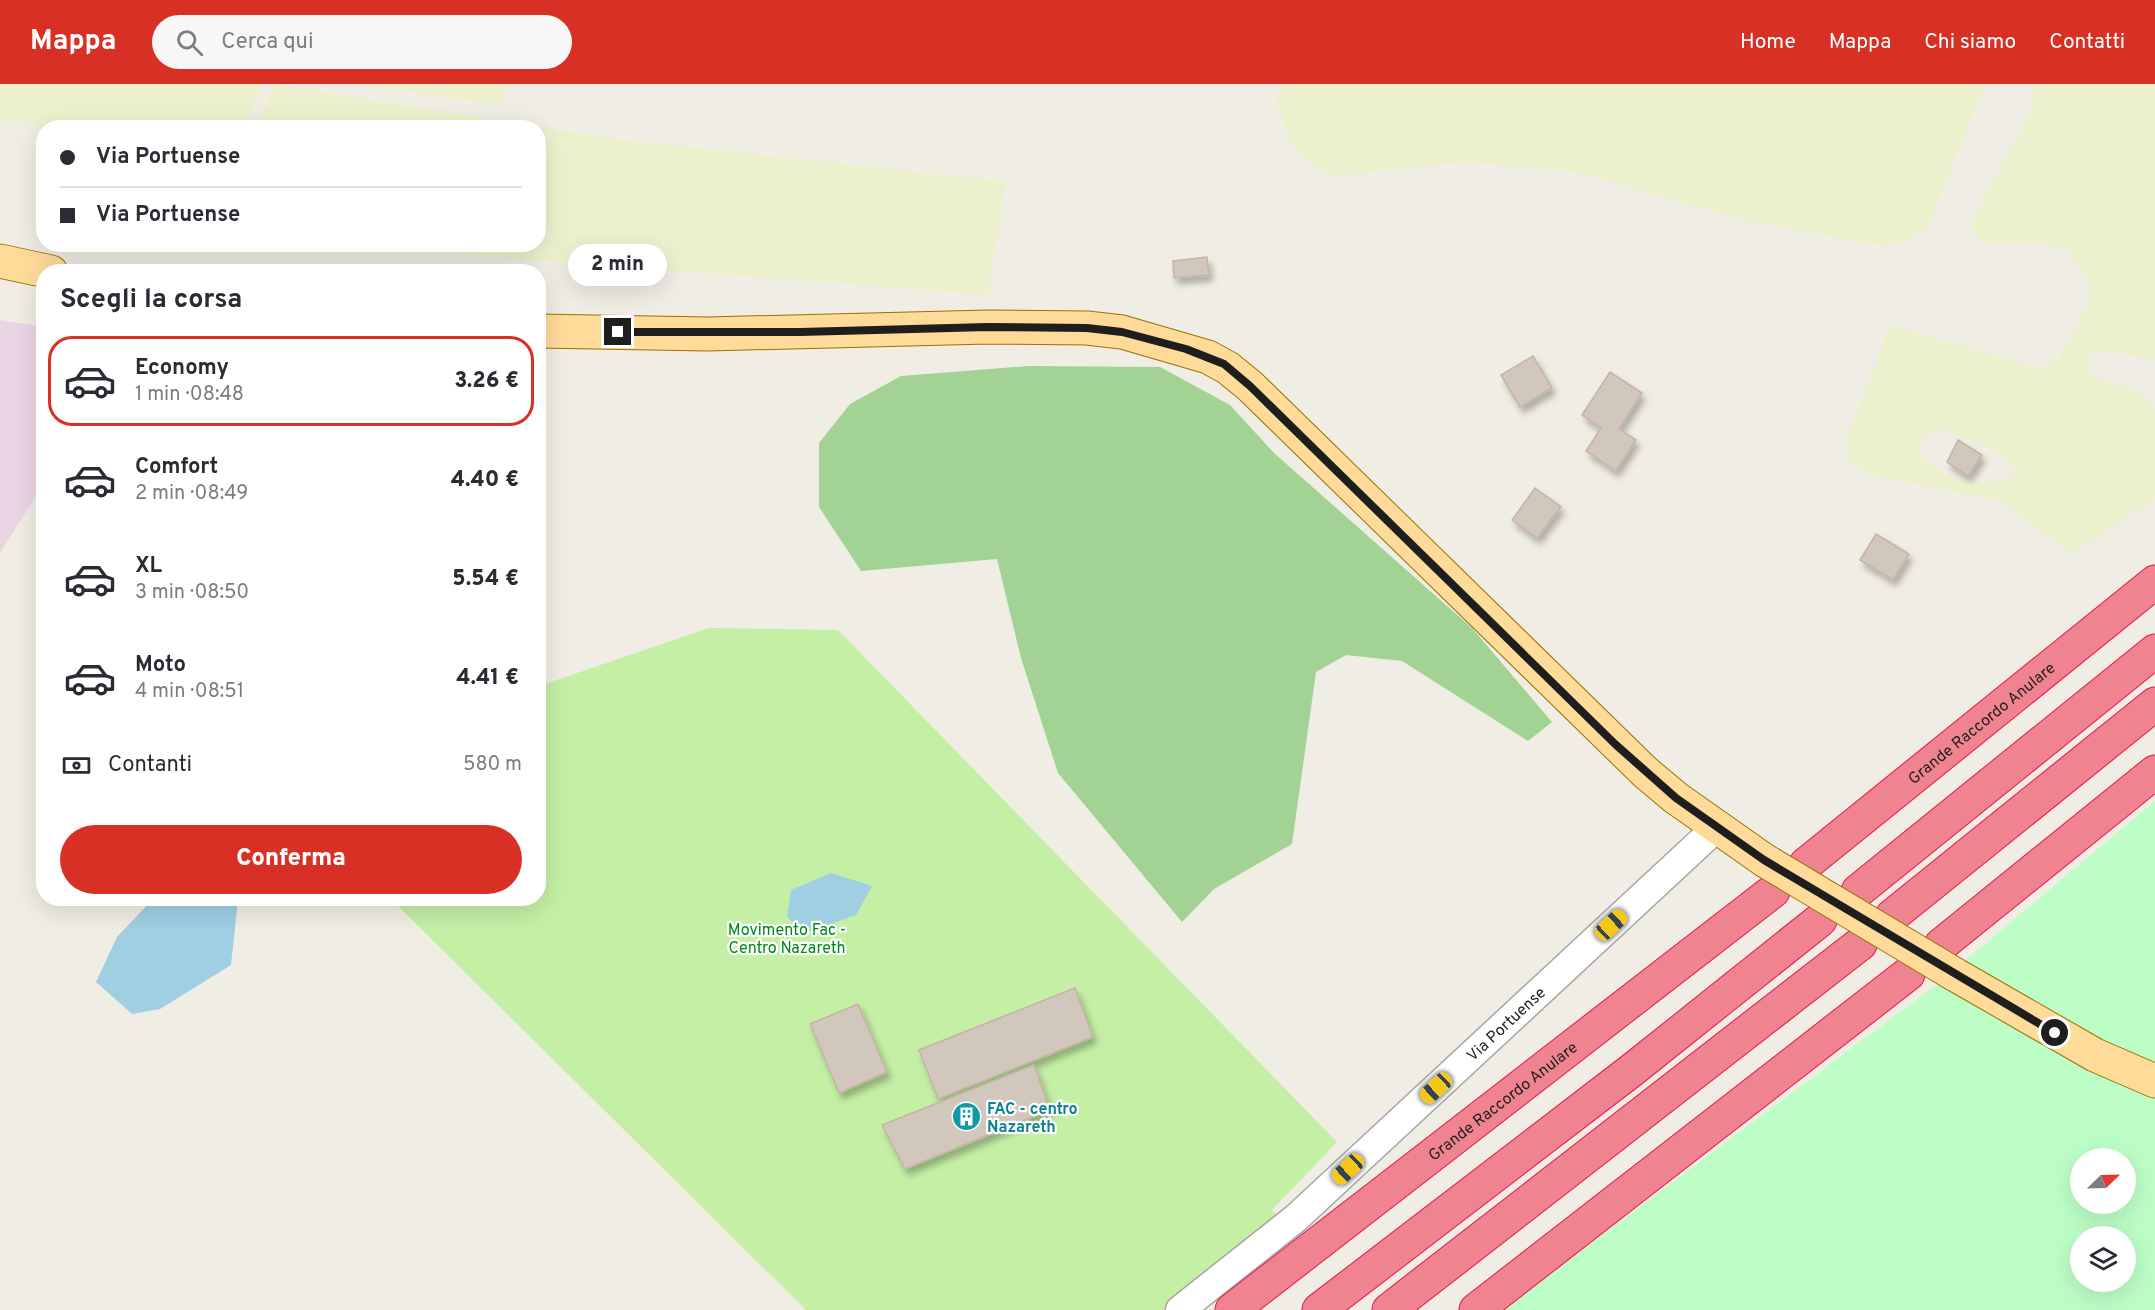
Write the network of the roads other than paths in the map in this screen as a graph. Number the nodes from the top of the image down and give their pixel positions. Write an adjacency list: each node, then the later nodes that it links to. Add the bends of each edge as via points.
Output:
1 (0, 261): 2 (main road)
2 (36, 269)
3 (546, 331): 8 (main road, via 708,334 1087,328 1122,332 1216,360 1250,386 1615,744)
4 (2155, 582): 9 (highway, Grande Raccordo Anulare)
5 (2155, 651): 11 (highway)
6 (2155, 704): 12 (highway)
7 (2155, 772): 15 (highway)
8 (1716, 828): 15 (main road, bridge, via 1764,860); 18 (street, Via Portuense, via 1296,1218)
9 (1806, 864)
10 (1773, 891): 19 (highway, Grande Raccordo Anulare)
11 (1858, 891)
12 (1892, 916)
13 (1820, 920): 20 (highway)
14 (1860, 944): 21 (highway)
15 (1947, 960): 17 (main road, via 2096,1055)
16 (1908, 974): 22 (highway)
17 (2155, 1081)
18 (1180, 1310)
19 (1232, 1310)
20 (1320, 1310)
21 (1389, 1310)
22 (1476, 1310)

